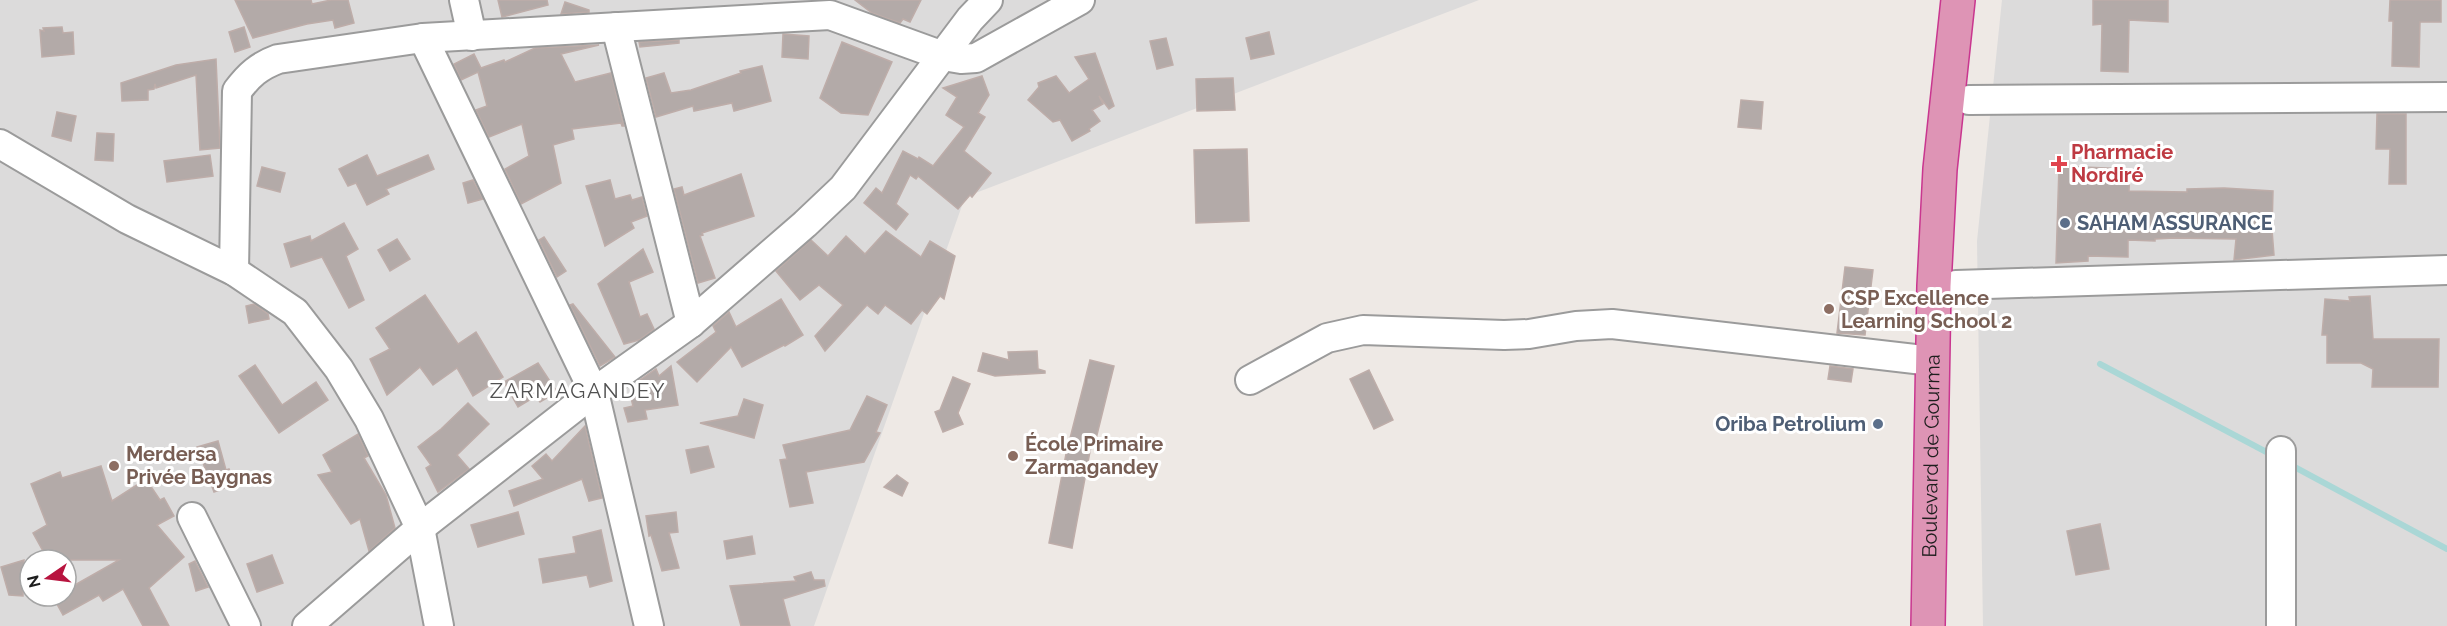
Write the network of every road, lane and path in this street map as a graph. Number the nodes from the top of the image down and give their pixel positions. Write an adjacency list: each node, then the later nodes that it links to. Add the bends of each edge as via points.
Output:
1 (464, 0): 7 (street)
2 (988, 0): 9 (street)
3 (1080, 0): 9 (street, via 976,58)
4 (1958, 0): 17 (highway, Boulevard de Gourma, via 1940,169)
5 (1980, 0): 11 (highway, Boulevard de Gourma)
6 (616, 27): 7 (street); 9 (street, via 830,15); 16 (street)
7 (472, 36): 8 (street)
8 (423, 38): 14 (street, via 278,60 263,64 245,81 237,91); 19 (street)
9 (943, 56): 16 (street, via 843,188)
10 (2447, 97): 11 (street)
11 (1969, 100): 15 (highway, Boulevard de Gourma)
12 (0, 144): 14 (street, via 127,219)
13 (2447, 270): 15 (street)
14 (234, 271): 22 (street, via 295,312 339,369 369,419)
15 (1956, 285): 28 (highway, Boulevard de Gourma)
16 (691, 323): 19 (street)
17 (1932, 361): 18 (street, via 1612,324 1504,335 1363,330 1327,338); 27 (highway, Boulevard de Gourma)
18 (1250, 380)
19 (594, 392): 22 (street); 26 (street)
20 (2281, 451): 29 (street)
21 (192, 517): 23 (street)
22 (420, 528): 24 (street); 25 (street)
23 (246, 626)
24 (308, 626)
25 (439, 626)
26 (650, 626)
27 (1928, 626)
28 (1951, 626)
29 (2281, 626)

